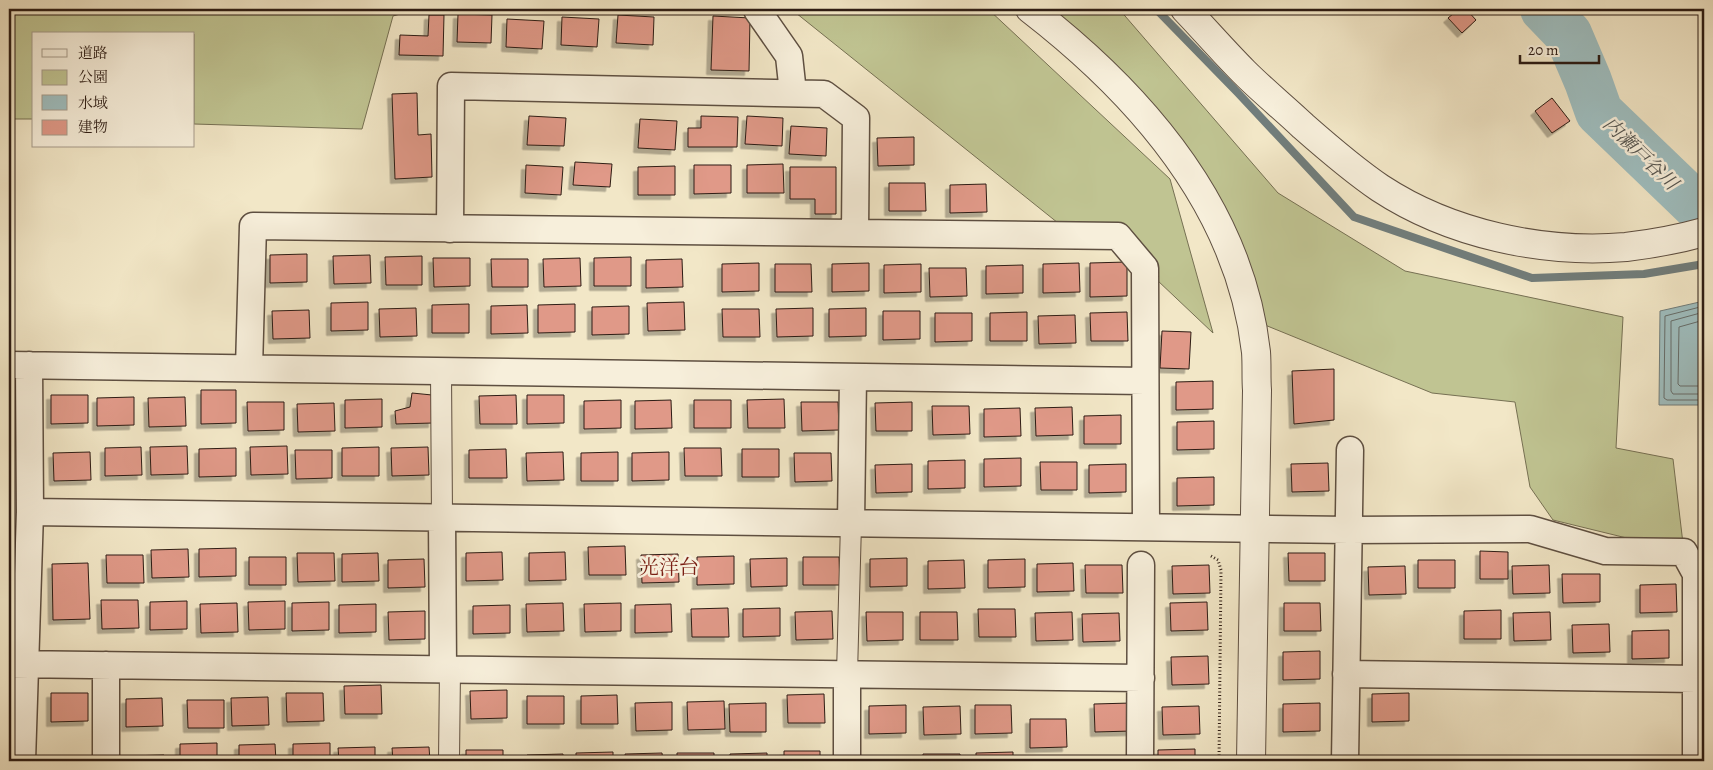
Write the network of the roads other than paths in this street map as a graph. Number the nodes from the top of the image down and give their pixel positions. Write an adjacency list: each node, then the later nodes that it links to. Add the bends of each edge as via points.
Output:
1 (1030, 9): 18 (street, via 1109,76 1160,133 1218,223 1242,286 1256,352)
2 (1185, 9): 7 (street, via 1246,74 1340,158 1380,188 1421,210 1458,226 1498,237 1581,248 1626,246)
3 (757, 10): 4 (street, via 789,56)
4 (793, 93): 5 (street, via 451,86); 6 (street, via 824,94 856,118)
5 (450, 229): 6 (street); 9 (street, via 253,226)
6 (855, 233): 12 (street, via 1118,236 1145,268)
7 (1695, 234)
8 (19, 365): 9 (street); 14 (street)
9 (249, 368): 10 (street)
10 (441, 371): 11 (street); 15 (street)
11 (853, 377): 12 (street); 16 (street)
12 (1145, 381): 17 (street)
13 (1350, 450): 19 (street)
14 (30, 512): 15 (street); 21 (street)
15 (442, 517): 16 (street); 23 (street)
16 (851, 523): 17 (street); 24 (street)
17 (1146, 527): 18 (street)
18 (1255, 528): 19 (street); 33 (street)
19 (1349, 530): 25 (street); 27 (street, via 1530,529 1605,551 1684,552 1696,574)
20 (1141, 565): 26 (street)
21 (17, 664): 22 (street); 28 (street)
22 (106, 665): 23 (street); 29 (street)
23 (446, 669): 24 (street); 30 (street)
24 (847, 674): 26 (street); 31 (street)
25 (1346, 674): 27 (street); 34 (street)
26 (1141, 678): 32 (street)
27 (1696, 679): 35 (street)
28 (22, 761)
29 (106, 761)
30 (449, 761)
31 (848, 761)
32 (1140, 761)
33 (1251, 761)
34 (1345, 761)
35 (1696, 761)

